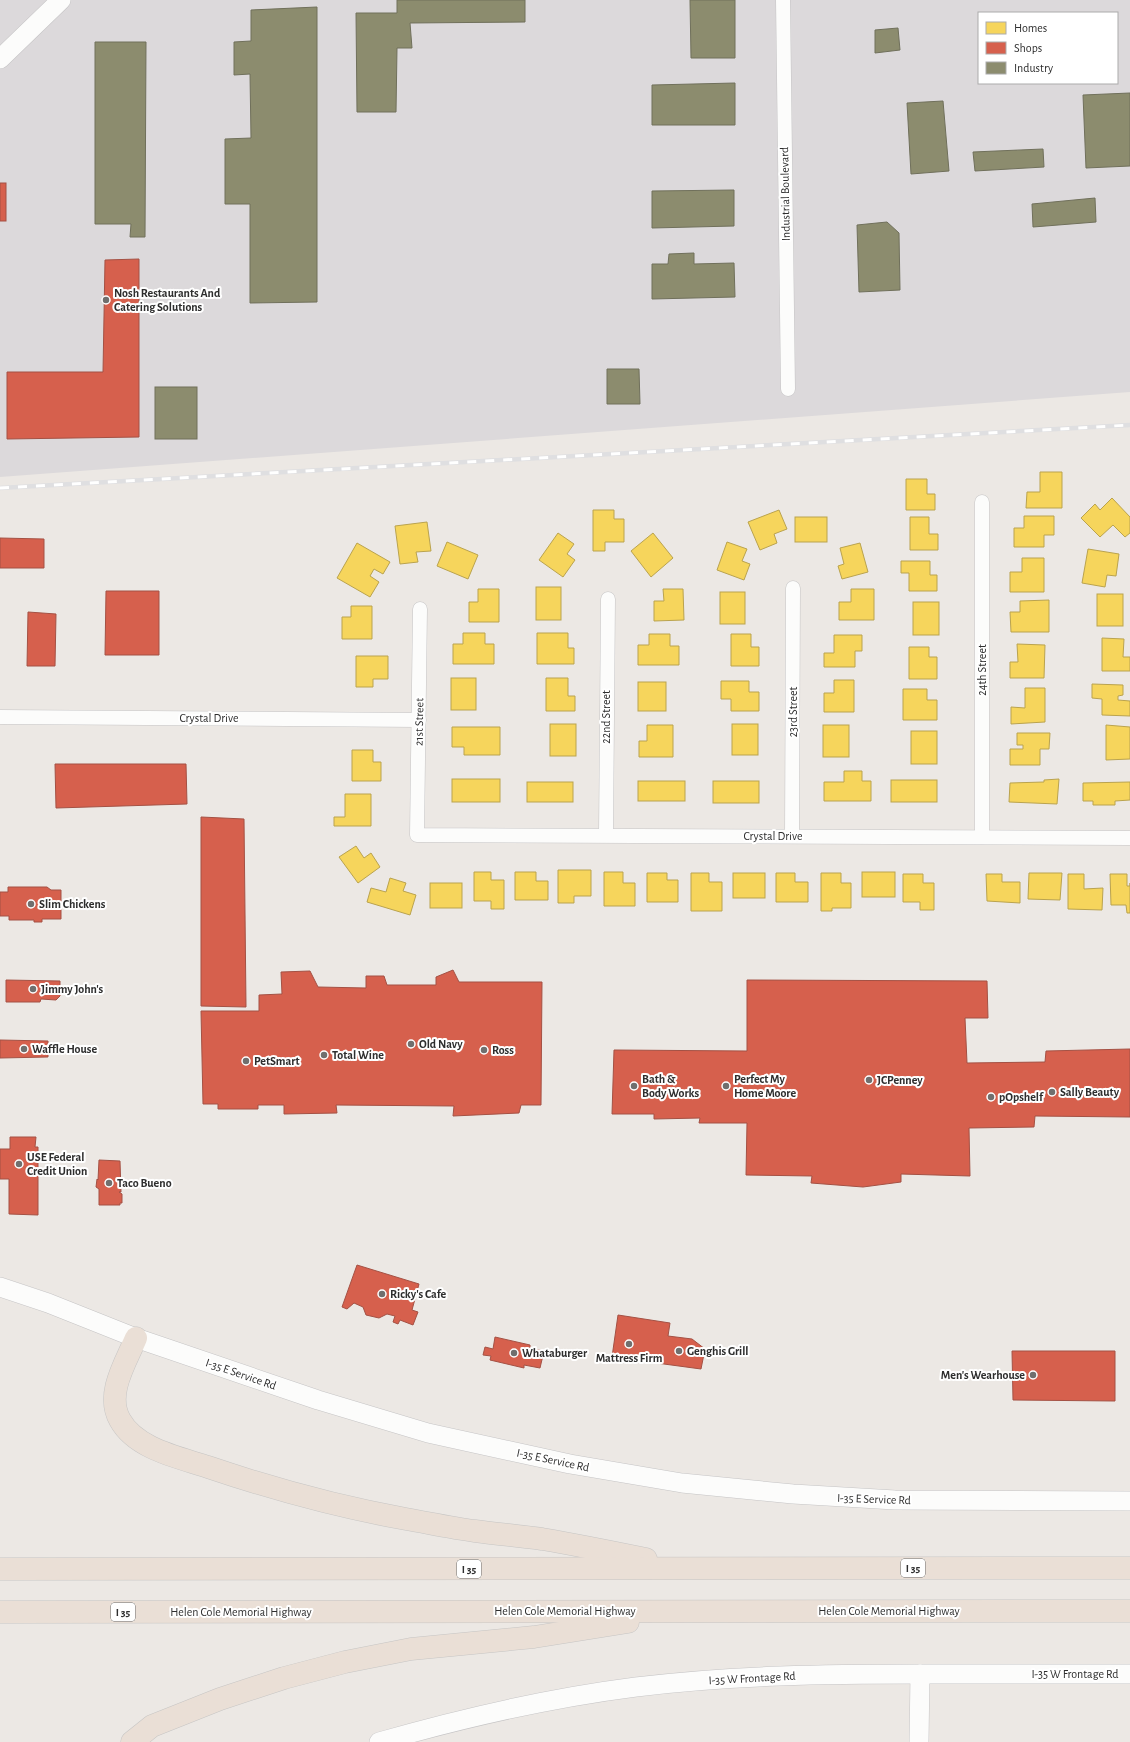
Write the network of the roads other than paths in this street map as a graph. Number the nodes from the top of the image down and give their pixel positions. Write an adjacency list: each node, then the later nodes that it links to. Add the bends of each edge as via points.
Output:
1 (52, 0): 4 (street, via 32,13)
2 (61, 0): 5 (street)
3 (783, 0): 6 (street, Industrial Boulevard)
4 (0, 42)
5 (0, 59)
6 (788, 389)
7 (982, 502): 16 (street, 24th Street)
8 (793, 588): 15 (street, 23rd Street)
9 (608, 599): 14 (street, 22nd Street)
10 (420, 609): 12 (street, 21st Street)
11 (0, 717): 12 (street, Crystal Drive)
12 (419, 720): 13 (street, 21st Street)
13 (417, 835): 14 (street, Crystal Drive)
14 (606, 835): 15 (street, Crystal Drive)
15 (792, 836): 16 (street, Crystal Drive)
16 (982, 838): 17 (street, Crystal Drive)
17 (1130, 838)
18 (0, 1287): 19 (street, I-35 E Service Rd)
19 (136, 1338): 20 (street, I-35 E Service Rd, via 255,1379 428,1433 626,1474 736,1489 867,1499); 23 (highway, via 117,1386 114,1396 115,1407 124,1427 132,1436 163,1452 314,1499 412,1520 542,1539)
20 (1130, 1501)
21 (1130, 1568): 23 (highway, I 35)
22 (0, 1569): 23 (highway, I 35)
23 (697, 1569)
24 (698, 1611): 25 (highway, Helen Cole Memorial Highway / I 35); 26 (highway, Helen Cole Memorial Highway / I 35); 29 (highway, via 534,1637 411,1649 345,1662 284,1678 213,1702 152,1726)
25 (1130, 1611)
26 (0, 1612)
27 (920, 1674): 28 (street, I-35 W Frontage Rd); 30 (street, I-35 W Frontage Rd, via 751,1678 635,1688 546,1702 469,1718); 31 (street)
28 (1130, 1674)
29 (132, 1742)
30 (379, 1742)
31 (919, 1742)

